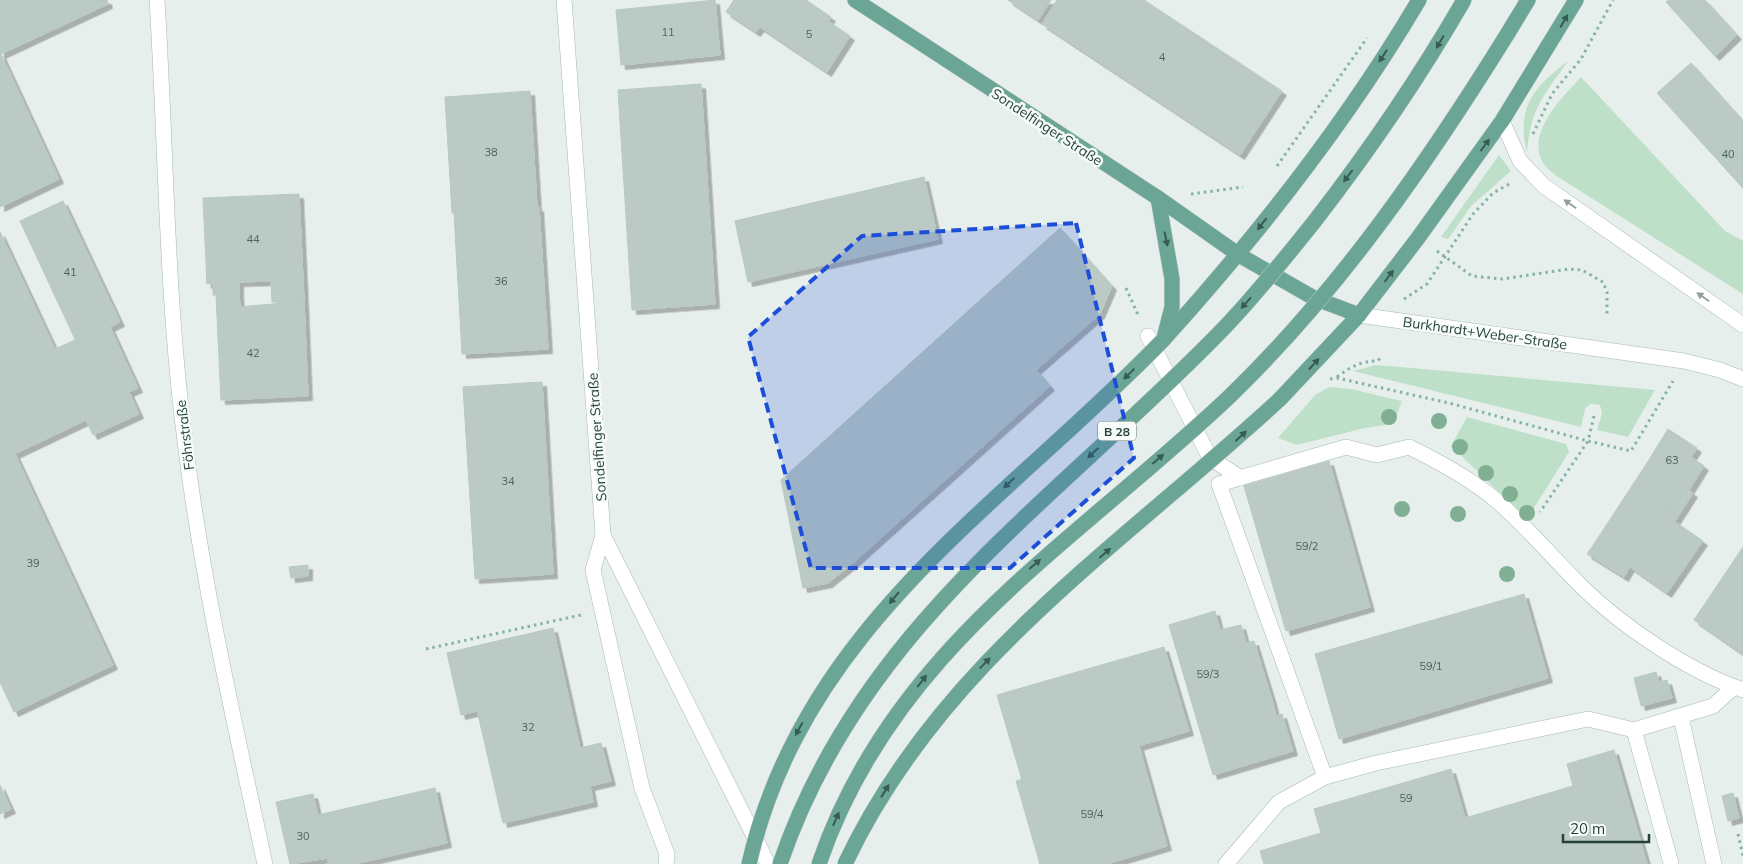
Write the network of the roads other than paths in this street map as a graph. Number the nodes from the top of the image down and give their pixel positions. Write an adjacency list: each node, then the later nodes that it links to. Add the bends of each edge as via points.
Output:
1 (157, 0): 23 (street, Föhrstraße, via 172,307 184,433 210,601)
2 (564, 0): 17 (street, Sondelfinger Straße)
3 (856, 0): 9 (main road, Sondelfinger Straße)
4 (1419, 0): 10 (main road, one-way to 10, via 1329,137)
5 (1464, 0): 27 (main road, B 28, one-way to 27, bridge, via 1432,56 1368,149 1286,258 1182,371 993,546 922,620 861,700 835,741 809,790)
6 (1528, 0): 28 (main road, one-way to 6, bridge, via 846,797 893,719 953,643 998,598 1203,420 1280,345 1398,198 1463,105)
7 (1576, 0): 8 (main road, one-way to 7)
8 (1502, 121): 11 (main road, one-way to 8); 12 (street, one-way to 8, via 1544,186 1520,161)
9 (1158, 198): 10 (main road, Sondelfinger Straße); 14 (main road, one-way to 14, via 1172,279 1172,307)
10 (1238, 255): 11 (main road, Burkhardt+Weber-Straße, via 1314,298); 14 (main road)
11 (1359, 315): 15 (street, Burkhardt+Weber-Straße, via 1684,362); 29 (main road, one-way to 11, bridge, via 899,768 983,664 1049,601 1280,399)
12 (1743, 325)
13 (1148, 336): 16 (street, via 1210,458)
14 (1164, 339): 25 (main road, one-way to 25, bridge, via 952,536 855,644 809,713 784,760 756,834)
15 (1743, 379)
16 (1241, 478): 18 (street, via 1346,447 1377,455 1410,447 1495,500 1581,586 1629,625 1685,662); 21 (street, via 1219,484)
17 (603, 535): 24 (street, Sondelfinger Straße, via 593,570 642,788 667,854); 26 (street)
18 (1739, 688): 19 (street, via 1713,706)
19 (1681, 716): 20 (street); 31 (street)
20 (1634, 730): 21 (street, via 1588,719 1376,763); 22 (street)
21 (1325, 777): 30 (street, via 1280,802)
22 (1671, 863)
23 (265, 864)
24 (666, 864)
25 (750, 864)
26 (768, 864)
27 (780, 864)
28 (819, 864)
29 (845, 864)
30 (1226, 864)
31 (1714, 864)

